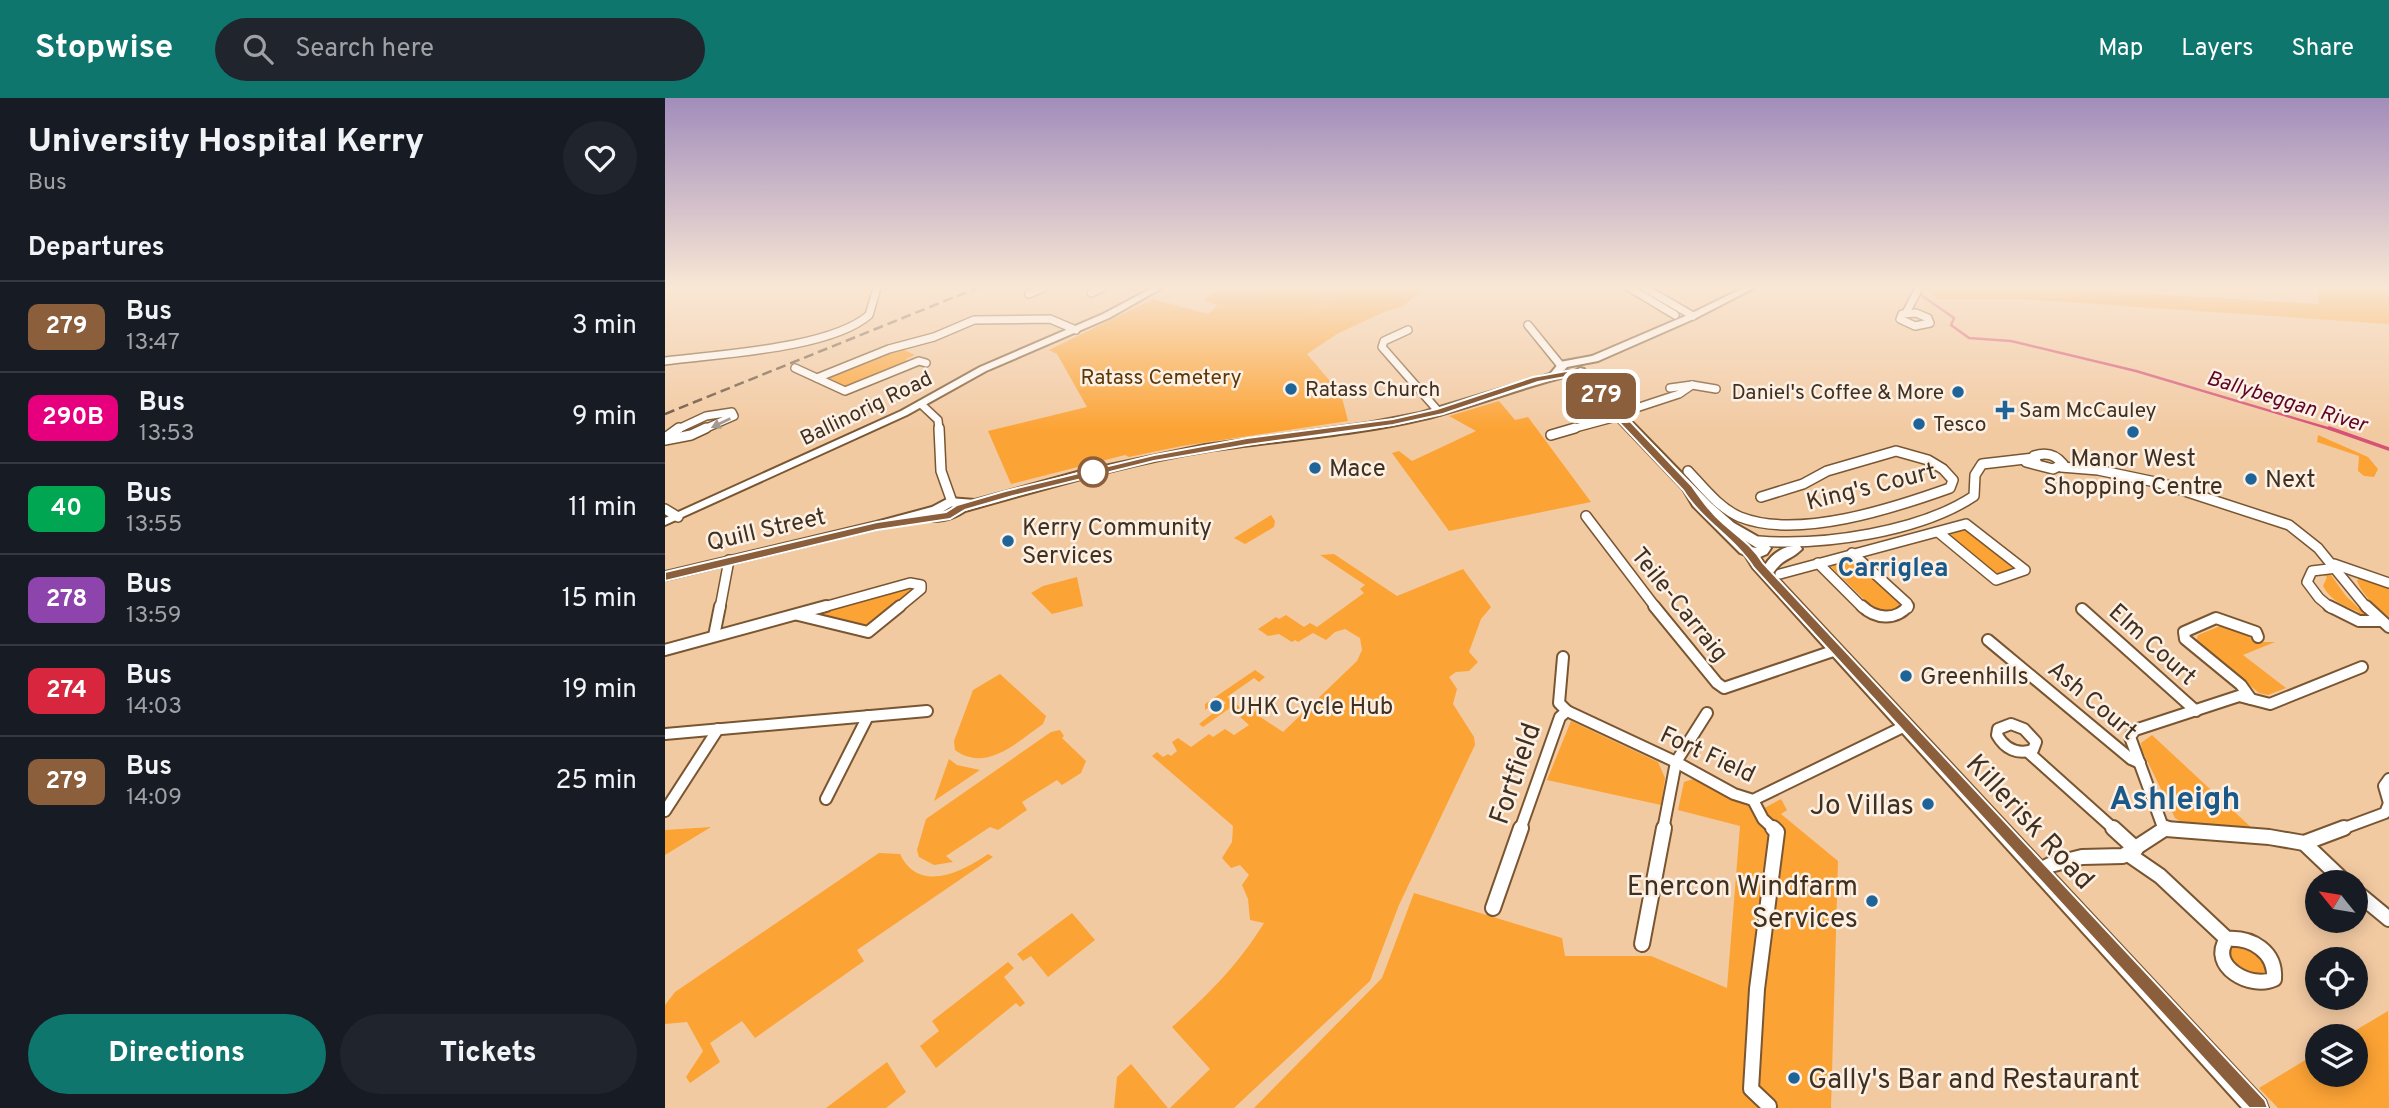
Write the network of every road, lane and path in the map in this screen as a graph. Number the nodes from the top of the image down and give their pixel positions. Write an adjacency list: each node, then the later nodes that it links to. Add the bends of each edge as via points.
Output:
1 (829, 335): 7 (street)
2 (938, 335): 11 (street, via 898,345)
3 (1064, 335): 15 (street, Ballinorig Road, via 983,369)
4 (1397, 335): 16 (street, via 1382,347)
5 (1538, 335): 10 (street)
6 (1649, 335): 10 (main road)
7 (665, 361)
8 (926, 363): 11 (street, via 919,361 845,391)
9 (795, 368): 11 (street)
10 (1572, 368): 16 (main road); 17 (main road, Killerisk Road)
11 (817, 378)
12 (1692, 385): 13 (street); 14 (street); 17 (street)
13 (1670, 388)
14 (1716, 389)
15 (922, 405): 26 (street, via 938,420 938,456); 29 (street, Ballinorig Road)
16 (1439, 412): 23 (main road, via 1205,448)
17 (1619, 415): 18 (street); 36 (main road, Killerisk Road, via 1697,503)
18 (1551, 435)
19 (665, 439): 19 (street, one-way to 19, via 725,411 734,416 700,432)
20 (2035, 461): 21 (street, via 2050,469); 21 (street, via 2046,454); 31 (street, via 1982,464 1975,469 1974,496 1969,502)
21 (2061, 464): 41 (street, via 2160,483 2274,518 2306,534)
22 (1688, 471): 27 (street, King's Court, via 1720,505 1756,523 1811,523)
23 (1009, 494): 26 (main road, Quill Street); 26 (main road)
24 (1761, 497): 27 (street, King's Court, via 1827,471 1896,452 1935,464 1954,480 1950,488 1928,496)
25 (665, 509): 29 (street)
26 (950, 509): 39 (main road, Quill Street)
27 (1857, 514): 32 (street)
28 (1586, 516): 52 (street, Teile-Carraig, via 1724,688)
29 (678, 517): 30 (street, Ballinorig Road)
30 (665, 522)
31 (1887, 528): 32 (street); 34 (street)
32 (1876, 530): 35 (street)
33 (1938, 532): 33 (street, via 1966,524 2025,570 1996,580); 34 (street)
34 (1902, 542): 38 (street)
35 (1812, 543): 36 (street); 37 (street)
36 (1754, 547): 37 (street); 42 (main road, Killerisk Road)
37 (1795, 548): 42 (main road, via 1776,558)
38 (1852, 553): 40 (street); 40 (street, via 1907,603 1906,610 1883,618 1871,615)
39 (729, 561): 43 (main road, Quill Street); 48 (street)
40 (1818, 563): 42 (street)
41 (2336, 566): 44 (street); 47 (street); 47 (street, via 2312,571 2307,582 2311,590 2348,616)
42 (1770, 573): 52 (main road, Killerisk Road)
43 (665, 576)
44 (2389, 583)
45 (2082, 609): 58 (street, Elm Court)
46 (798, 615): 46 (street, via 910,583 921,585 868,632); 48 (street)
47 (2384, 624)
48 (714, 636): 51 (street)
49 (2258, 638): 55 (street, via 2256,632 2216,618 2184,632 2185,639 2241,685)
50 (1987, 640): 66 (street, Ash Court)
51 (665, 650)
52 (1836, 650): 61 (main road, Killerisk Road)
53 (1563, 657): 57 (street, Fortfield, via 1559,703)
54 (2362, 667): 55 (street, via 2270,704)
55 (2251, 699): 58 (street, via 2238,696)
56 (927, 710): 60 (street)
57 (1567, 711): 65 (street, Fort Field); 78 (street, Fortfield, via 1560,716)
58 (2196, 711): 66 (street, via 2135,730 2130,737)
59 (1707, 713): 65 (street)
60 (868, 716): 62 (street); 68 (street)
61 (1905, 726): 69 (street, Fort Field); 76 (main road, Killerisk Road)
62 (718, 729): 63 (street); 71 (street)
63 (665, 734)
64 (2028, 752): 74 (street)
65 (1676, 762): 69 (street, Fort Field); 81 (street)
66 (2140, 763): 72 (street)
67 (2389, 779): 70 (street, via 2384,786)
68 (826, 799)
69 (1753, 800): 82 (street, via 1777,832 1757,989 1751,1090)
70 (2389, 803): 73 (street, via 2385,813 2367,822)
71 (665, 811)
72 (2166, 829): 73 (street); 74 (street)
73 (2304, 843): 75 (street)
74 (2132, 851): 76 (street, via 2123,856 2082,857); 80 (street)
75 (2333, 870)
76 (2039, 871): 83 (main road, Killerisk Road)
77 (2368, 902): 79 (street)
78 (1493, 908)
79 (2389, 919)
80 (2227, 939)
81 (1641, 944)
82 (1769, 1106)
83 (2257, 1108)

